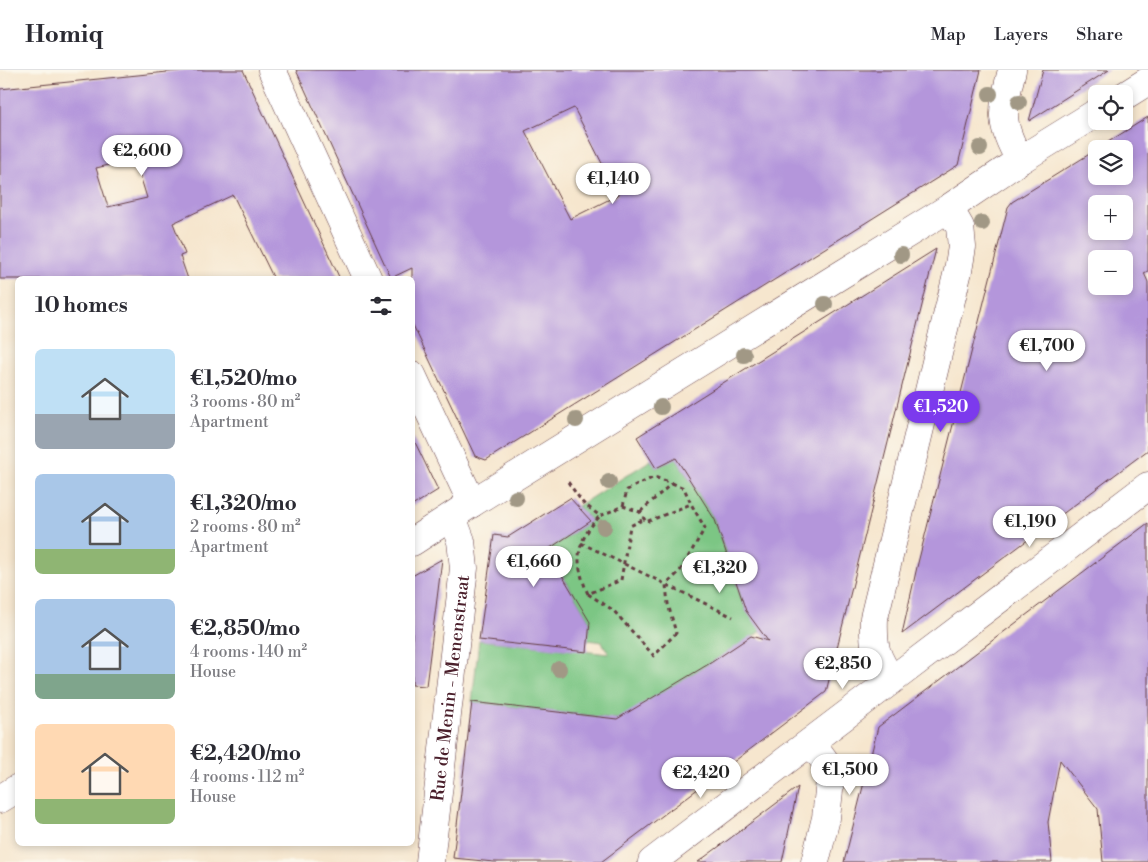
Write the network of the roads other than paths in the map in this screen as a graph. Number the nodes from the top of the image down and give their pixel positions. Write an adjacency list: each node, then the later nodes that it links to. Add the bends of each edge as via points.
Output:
1 (272, 70): 8 (street)
2 (1012, 70): 6 (street, via 1004,120 1009,141)
3 (1148, 81): 4 (street)
4 (1133, 90)
5 (1088, 118): 6 (street)
6 (1020, 160): 7 (street)
7 (949, 208): 11 (street); 13 (street, via 960,227 962,247 958,271 874,618 873,640 879,661)
8 (367, 276)
9 (415, 383): 11 (street, Rue de Menin - Menenstraat)
10 (1148, 486): 13 (street)
11 (462, 510): 12 (street); 17 (street, Rue de Menin - Menenstraat, via 464,568)
12 (415, 540)
13 (892, 680): 14 (street)
14 (811, 742): 18 (street); 19 (street, via 824,760 830,781 826,818)
15 (15, 790): 16 (street)
16 (0, 799)
17 (430, 862)
18 (652, 862)
19 (815, 862)

